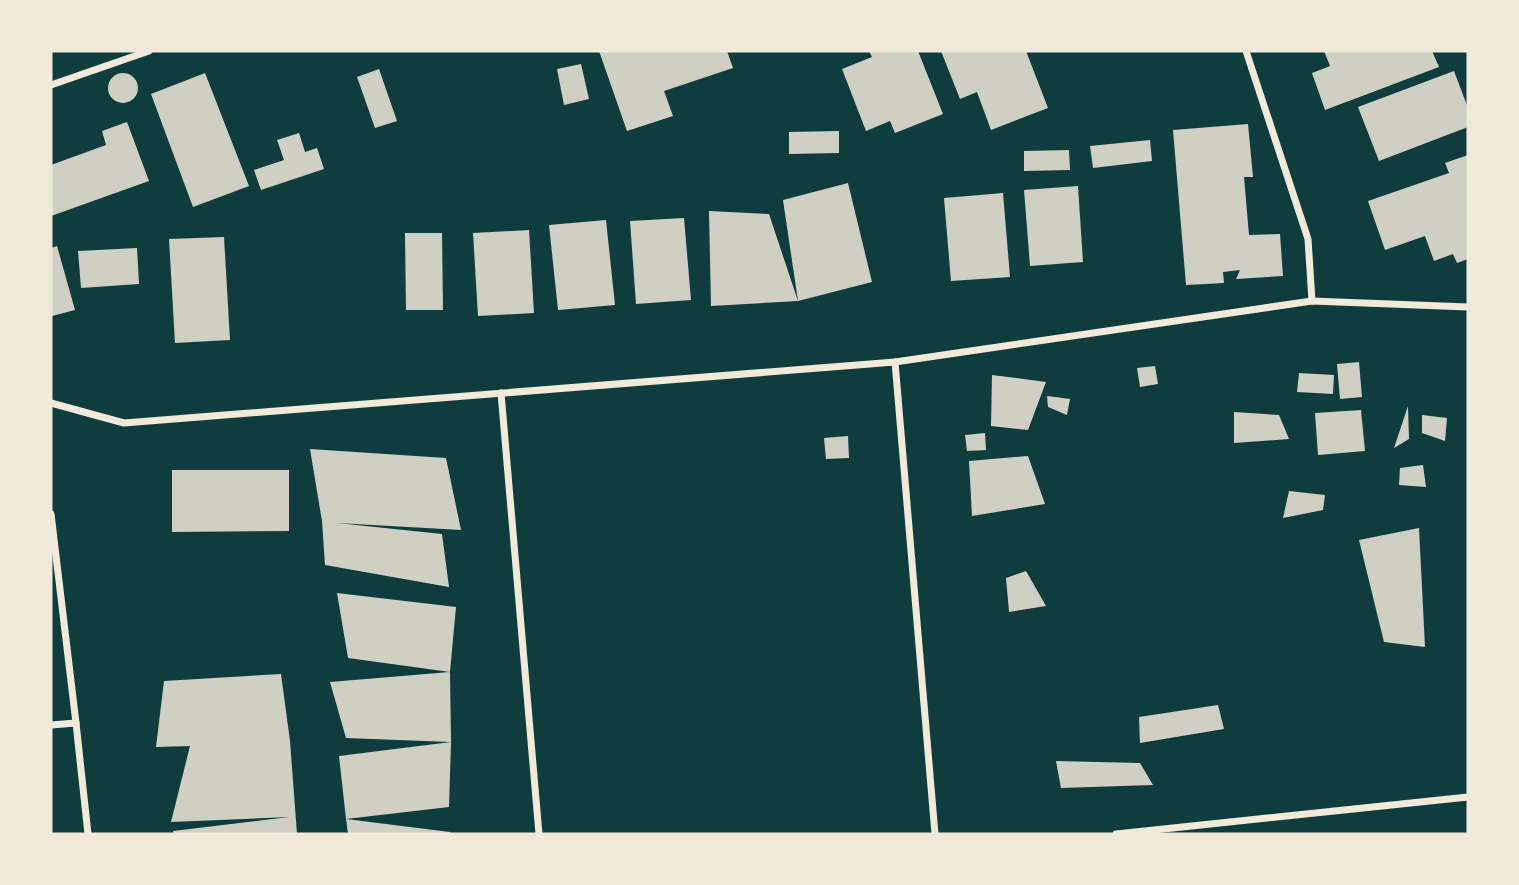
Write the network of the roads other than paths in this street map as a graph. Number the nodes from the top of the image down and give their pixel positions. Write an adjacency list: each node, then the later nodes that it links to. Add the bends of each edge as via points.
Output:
1 (149, 51): 3 (street)
2 (1246, 51): 4 (street, via 1308,239)
3 (51, 85)
4 (1312, 301): 5 (street); 6 (street)
5 (1468, 307)
6 (895, 362): 7 (street); 15 (street)
7 (501, 393): 8 (street, via 124,423); 14 (street)
8 (51, 403)
9 (51, 514): 10 (street)
10 (76, 723): 11 (street); 13 (street)
11 (51, 725)
12 (1468, 797): 16 (street)
13 (88, 834)
14 (540, 834)
15 (935, 834)
16 (1116, 834)

